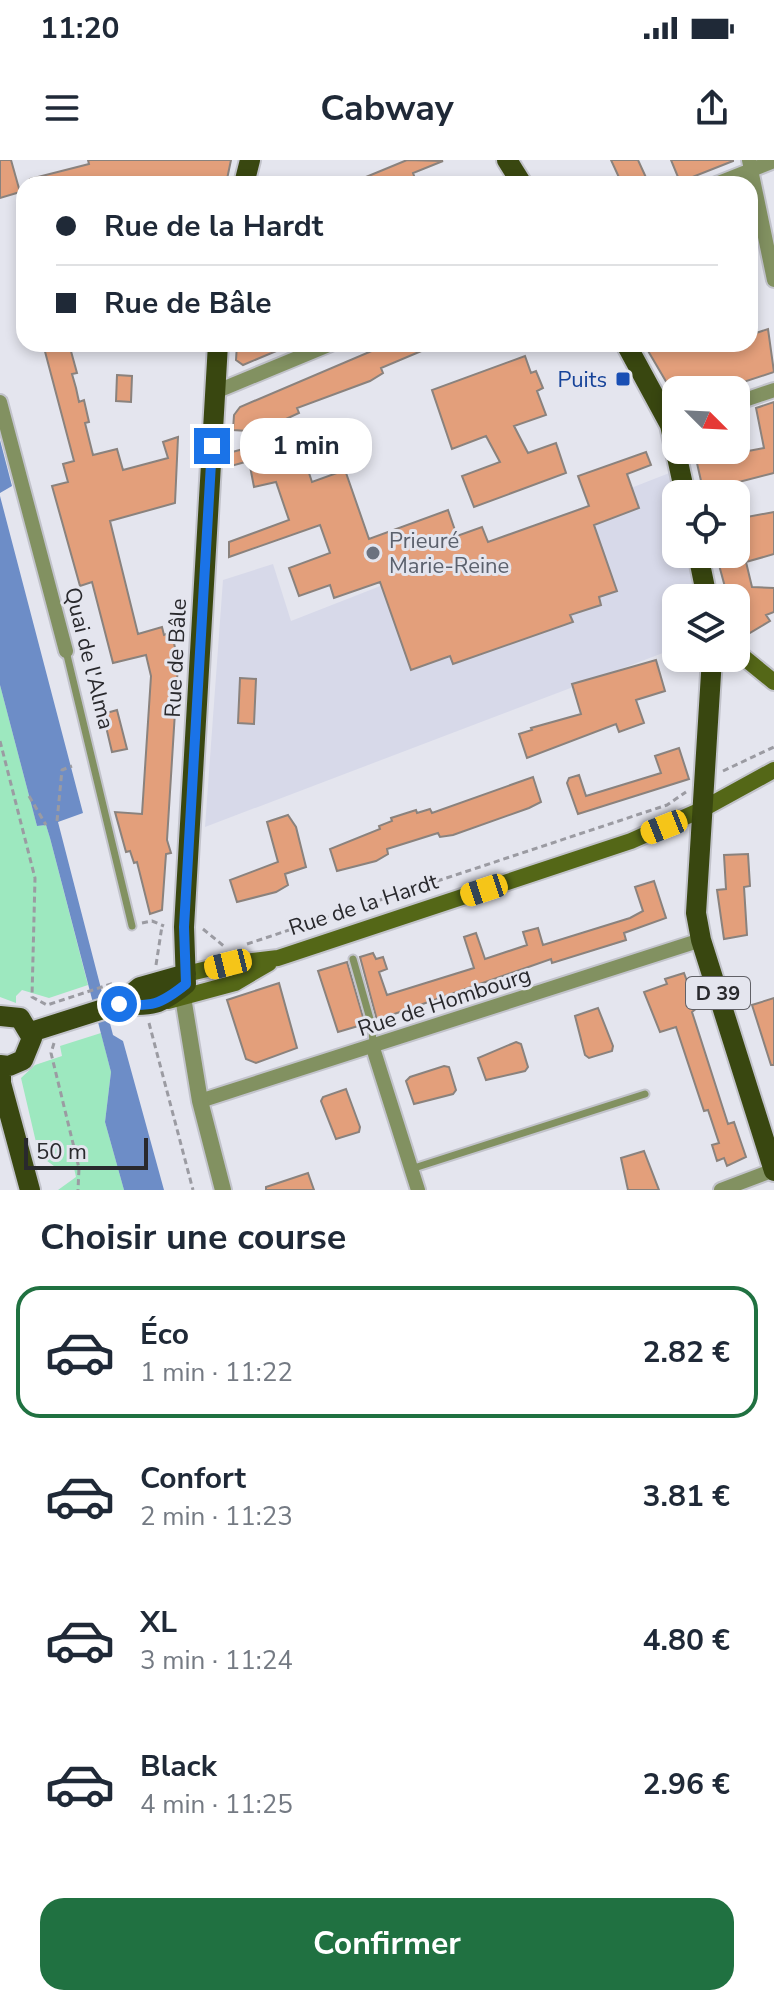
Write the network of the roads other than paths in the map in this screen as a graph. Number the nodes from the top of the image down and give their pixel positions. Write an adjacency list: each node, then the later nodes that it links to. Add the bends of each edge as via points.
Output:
1 (774, 161): 2 (street)
2 (750, 165): 3 (street)
3 (730, 176)
4 (758, 203): 5 (street)
5 (774, 280)
6 (218, 352): 10 (main road, Rue de Bâle)
7 (312, 352): 10 (street)
8 (631, 352): 13 (main road)
9 (774, 390): 11 (street)
10 (215, 392): 24 (main road, Rue de Bâle, via 184,927)
11 (750, 398)
12 (0, 402): 14 (street, Quai de l'Alma)
13 (662, 405)
14 (66, 651): 20 (lane, Quai de l'Alma)
15 (750, 662): 17 (main road)
16 (711, 672): 19 (main road, D 39)
17 (774, 682)
18 (774, 770): 19 (main road, Rue de la Hardt)
19 (701, 810): 21 (main road, D 39, via 696,881); 22 (main road, Rue de la Hardt, via 631,841)
20 (132, 926)
21 (701, 940): 29 (street, Rue de Hombourg); 34 (main road, D 39)
22 (278, 958): 24 (main road, Rue de la Hardt); 26 (main road, Rue de la Hardt, via 235,983)
23 (353, 959): 29 (lane)
24 (186, 974): 25 (main road, Rue de la Hardt); 26 (main road, via 186,984)
25 (116, 994): 26 (main road, Rue de la Hardt, via 145,1006); 28 (main road, via 92,1012)
26 (174, 1000): 32 (street)
27 (4, 1012): 28 (main road, via 26,1023)
28 (31, 1032): 30 (main road, via 23,1060)
29 (373, 1048): 32 (street, Rue de Hombourg); 33 (street)
30 (0, 1065): 35 (main road)
31 (645, 1094): 33 (lane)
32 (200, 1101): 36 (street)
33 (411, 1169): 37 (street)
34 (774, 1170): 38 (street)
35 (30, 1190)
36 (223, 1190)
37 (418, 1190)
38 (721, 1190)

